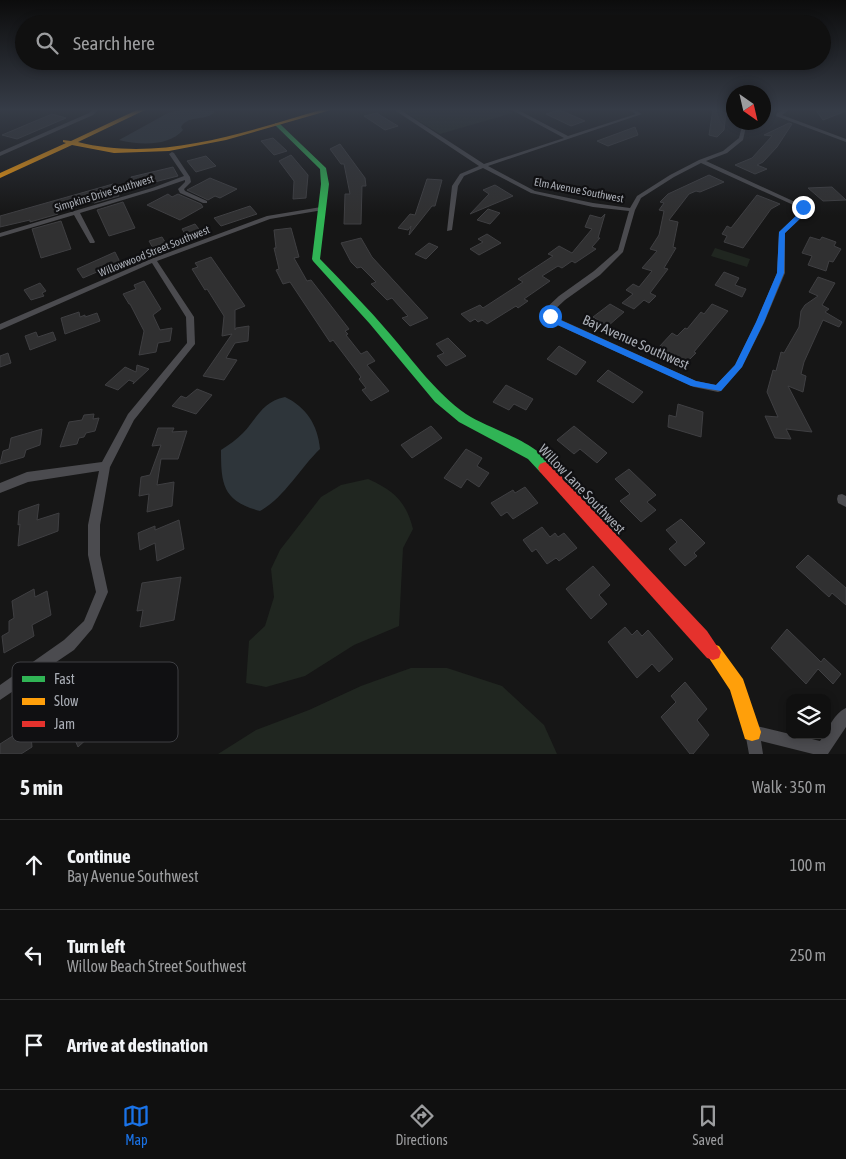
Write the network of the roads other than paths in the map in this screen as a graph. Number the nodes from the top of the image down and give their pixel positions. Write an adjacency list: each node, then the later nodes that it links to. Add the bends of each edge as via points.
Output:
1 (22, 144): 10 (street)
2 (64, 144): 11 (street, via 104,157); 14 (street); 15 (street)
3 (65, 144): 4 (street, via 112,151 145,151)
4 (199, 144)
5 (214, 144): 11 (street)
6 (298, 144): 18 (street, Willow Lane Southwest, via 323,168 325,184)
7 (449, 144): 13 (street, Elm Avenue Southwest)
8 (549, 144): 13 (street)
9 (735, 144): 12 (street, via 725,152)
10 (0, 154)
11 (172, 154): 16 (street)
12 (700, 161): 19 (street, via 639,197); 25 (street, Bay Avenue Southwest, via 803,207 802,214 782,232 781,273 760,322 738,367 718,388 694,384 554,320)
13 (483, 166): 19 (street, Elm Avenue Southwest, via 533,192); 21 (street, via 462,175 455,186)
14 (0, 169)
15 (0, 176)
16 (187, 177): 17 (street, via 188,182 182,192); 20 (street, Simpkins Drive Southwest)
17 (206, 202)
18 (321, 209): 24 (street, Willowwood Street Southwest, via 268,218); 33 (street, Willow Lane Southwest, via 316,259 439,399 463,418 533,456 701,637 738,684)
19 (632, 210): 25 (street, via 621,251)
20 (76, 212): 22 (street, Simpkins Drive Southwest); 23 (street)
21 (449, 230)
22 (0, 235)
23 (92, 242)
24 (153, 260): 26 (street, Willowwood Street Southwest); 27 (street, via 190,317 191,344 131,417)
25 (547, 312)
26 (0, 327)
27 (105, 466): 28 (street, via 27,477); 29 (street, via 94,525 94,555 102,592 88,625 69,645)
28 (0, 488)
29 (45, 662)
30 (12, 685): 31 (street)
31 (0, 693)
32 (846, 714): 34 (street)
33 (752, 732): 34 (street); 35 (street)
34 (825, 752)
35 (756, 754)

